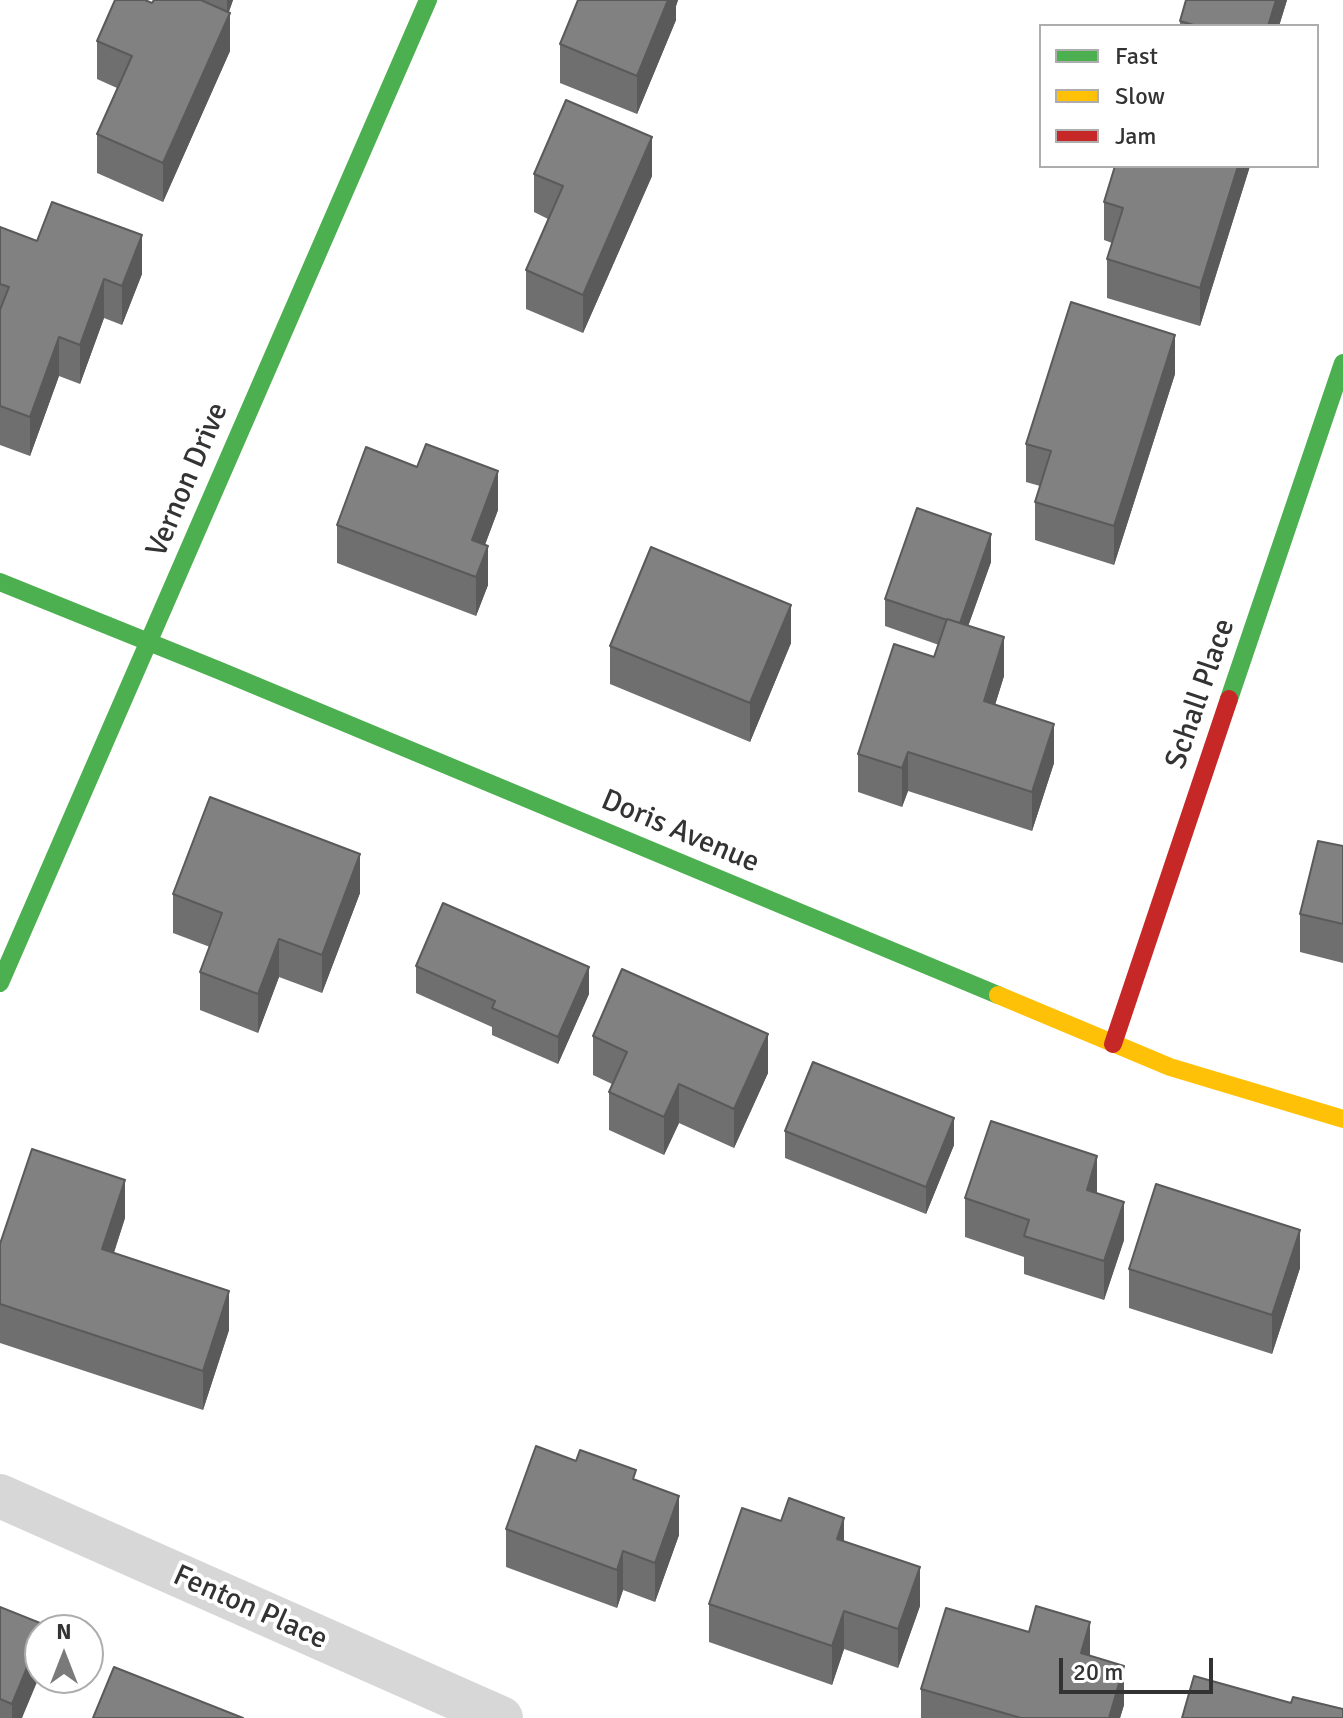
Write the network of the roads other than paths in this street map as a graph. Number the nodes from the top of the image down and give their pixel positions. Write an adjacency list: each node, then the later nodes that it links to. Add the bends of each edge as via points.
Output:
1 (428, 0): 4 (street, Vernon Drive)
2 (1343, 363): 6 (street, Schall Place)
3 (0, 582): 4 (street, Doris Avenue)
4 (149, 642): 5 (street, Vernon Drive); 6 (street, Doris Avenue)
5 (0, 983)
6 (1113, 1044): 7 (street, Doris Avenue, via 1170,1067)
7 (1343, 1119)
8 (0, 1496): 9 (street, Fenton Place)
9 (501, 1718)

